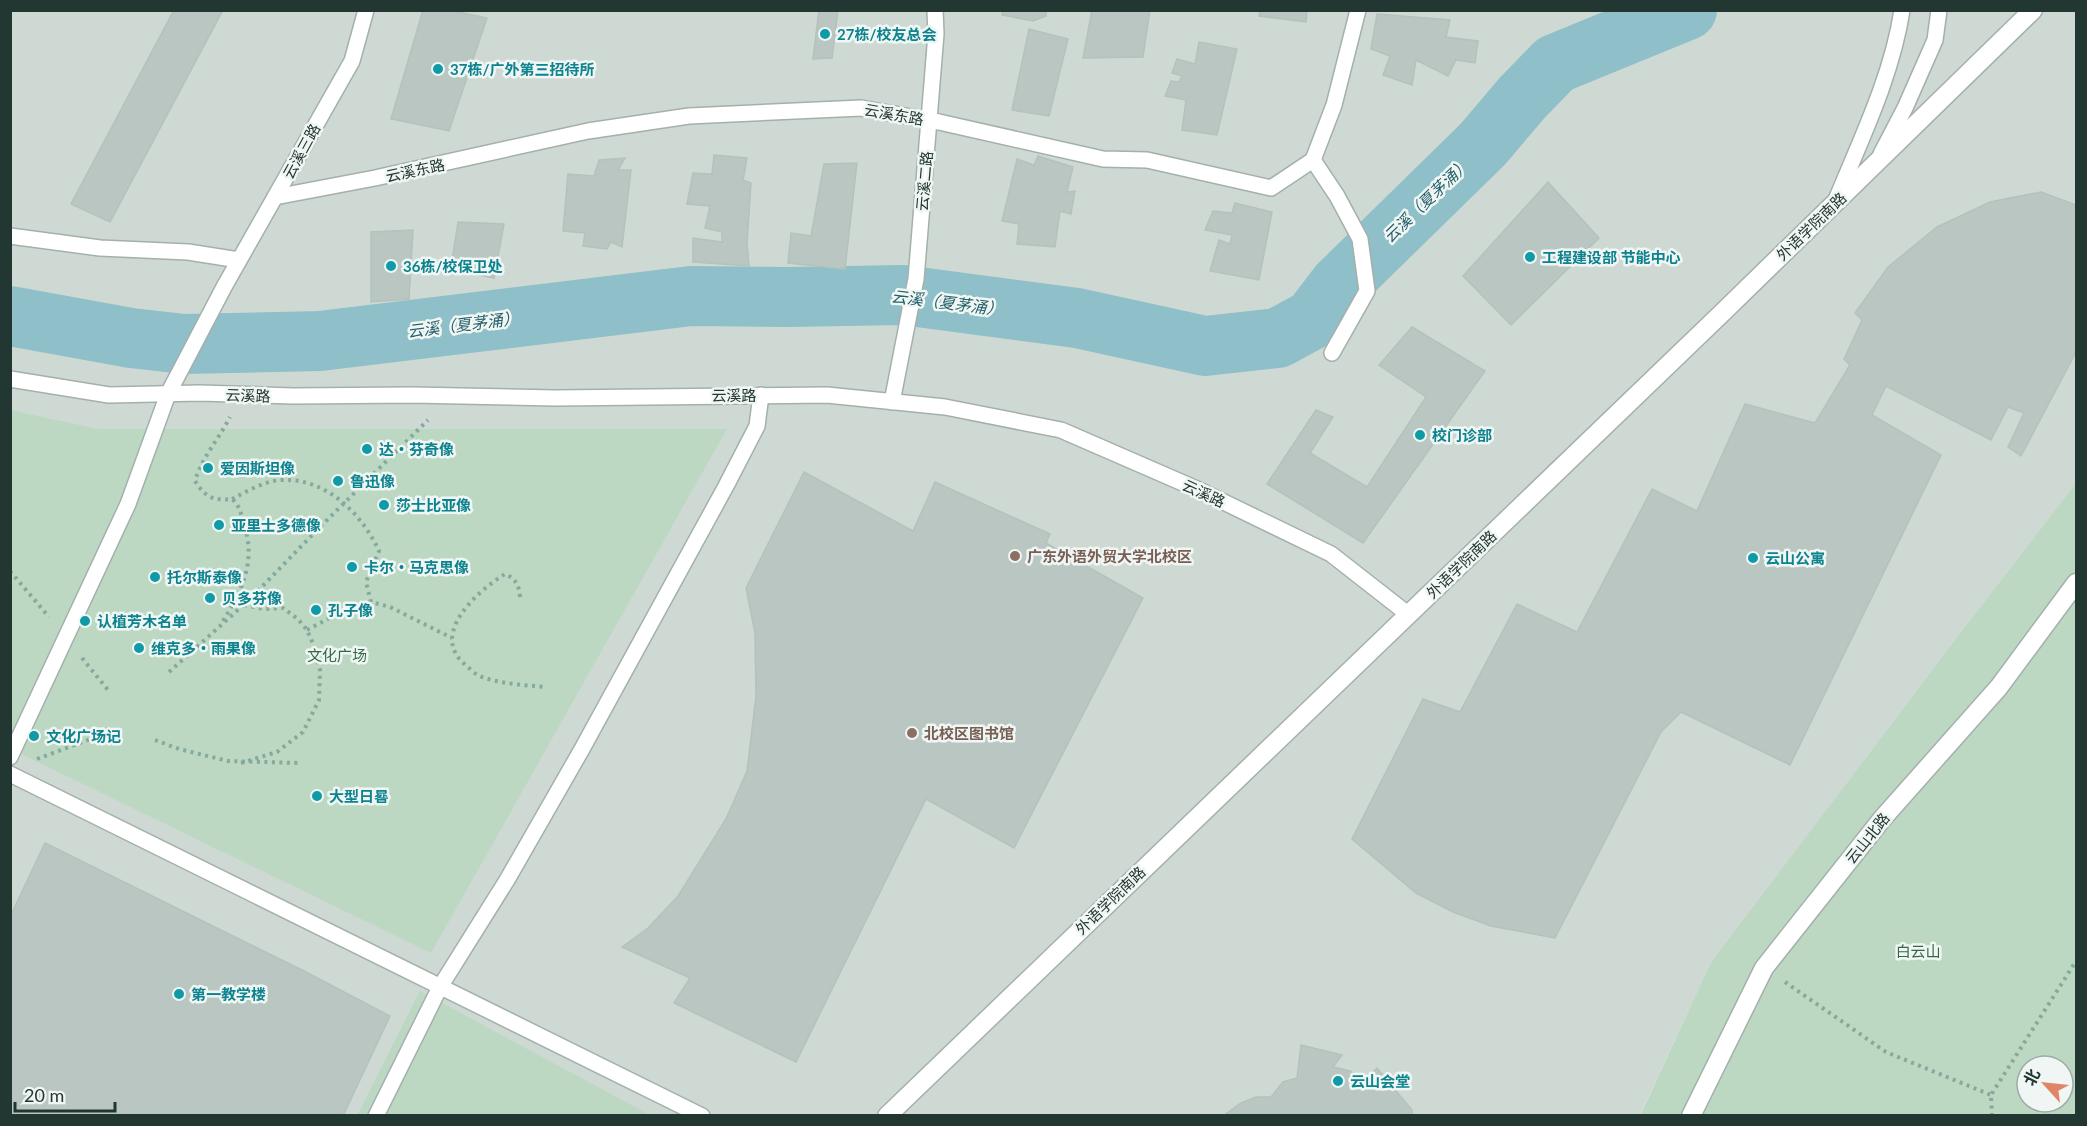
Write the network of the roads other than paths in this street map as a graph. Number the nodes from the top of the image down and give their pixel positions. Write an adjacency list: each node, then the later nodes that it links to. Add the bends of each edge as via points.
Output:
1 (366, 10): 10 (lane, 云溪三路, via 352,61)
2 (935, 10): 7 (lane, 云溪二路)
3 (1358, 10): 8 (lane, via 1334,105)
4 (1902, 10): 11 (lane, via 1877,101)
5 (1939, 10): 9 (lane, via 1935,40)
6 (2033, 10): 9 (street, 外语学院南路)
7 (929, 120): 8 (lane, 云溪东路, via 1103,159 1147,160 1271,188); 10 (lane, 云溪东路, via 861,108 689,116 588,131); 18 (lane, 云溪二路, via 915,279)
8 (1313, 160): 14 (lane, via 1360,239 1366,291)
9 (1876, 162): 11 (street, 外语学院南路)
10 (275, 197): 13 (lane, 云溪三路)
11 (1834, 204): 20 (street, 外语学院南路)
12 (10, 236): 13 (lane)
13 (239, 260): 16 (lane, 云溪三路)
14 (1332, 352)
15 (10, 379): 16 (lane, 云溪路, via 109,395)
16 (168, 394): 17 (lane, 云溪路, via 555,398); 21 (lane, 云溪三路, via 128,504)
17 (761, 395): 18 (lane, 云溪路, via 827,395); 23 (lane, via 757,426 726,486 576,759)
18 (892, 402): 20 (lane, 云溪路, via 945,407 1060,430 1199,490 1331,554)
19 (2076, 583): 27 (street, 云山北路, via 1999,687 1882,819 1764,968)
20 (1409, 615): 26 (street, 外语学院南路)
21 (10, 757)
22 (10, 774): 23 (lane)
23 (441, 987): 24 (lane); 25 (lane)
24 (376, 1116)
25 (702, 1116)
26 (888, 1116)
27 (1690, 1116)

